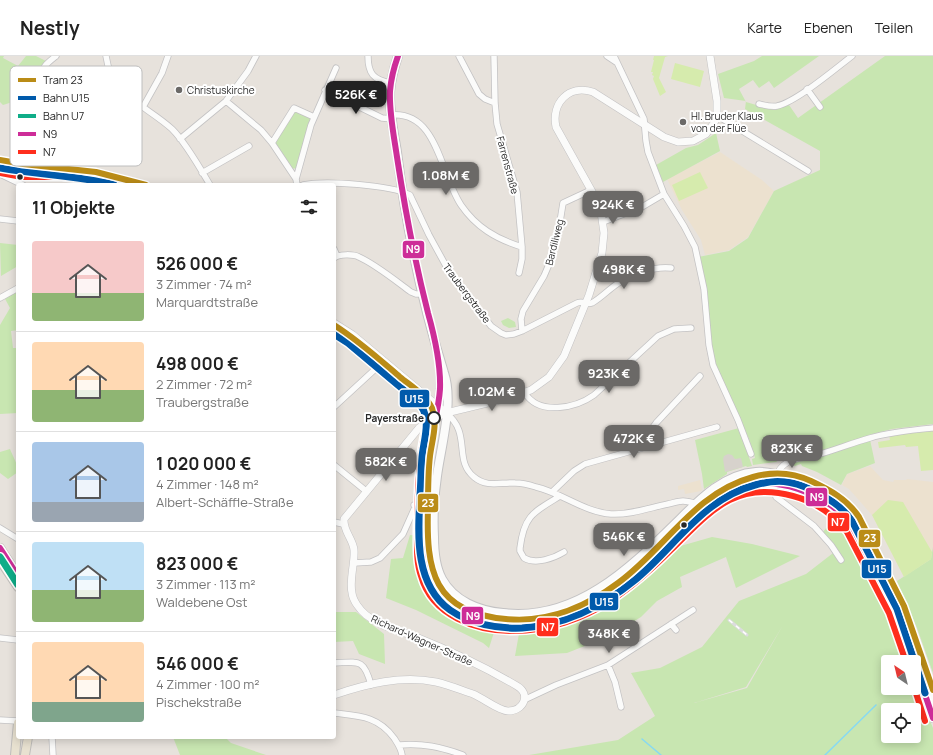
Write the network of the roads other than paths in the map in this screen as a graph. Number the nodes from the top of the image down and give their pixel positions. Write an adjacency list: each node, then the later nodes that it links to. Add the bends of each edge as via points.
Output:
1 (56, 56): 13 (street)
2 (106, 56): 14 (street)
3 (168, 56): 22 (street, via 162,73)
4 (256, 56): 19 (street)
5 (368, 56): 16 (street, via 370,73 380,80)
6 (398, 56): 16 (main road)
7 (459, 56): 20 (street, via 478,94)
8 (494, 56): 20 (street, Farrenstraße)
9 (607, 56): 12 (street)
10 (710, 56): 24 (street)
11 (852, 56): 17 (street)
12 (615, 59): 27 (street)
13 (44, 66)
14 (109, 66)
15 (336, 68): 18 (street)
16 (391, 83): 26 (main road)
17 (807, 89): 21 (street, via 784,104); 23 (street)
18 (325, 90): 25 (street); 26 (street, via 382,118)
19 (226, 101): 28 (street); 29 (street, via 261,130)
20 (495, 103): 50 (street, Farrenstraße, via 499,135 517,192)
21 (758, 104)
22 (143, 107): 28 (street, via 173,130)
23 (820, 107)
24 (717, 116): 27 (street, via 706,134 685,142 671,140); 36 (street)
25 (314, 117): 29 (street, via 294,108); 39 (street)
26 (392, 117): 45 (main road); 50 (street, via 408,116 418,121 427,130 453,192 472,219 496,237)
27 (644, 123): 44 (street, via 587,90 574,91 562,99 556,110 556,127); 46 (street, via 648,152)
28 (180, 139): 37 (street)
29 (272, 143): 39 (street)
30 (249, 146): 37 (street)
31 (0, 160): 32 (street)
32 (10, 161)
33 (0, 165): 35 (street)
34 (41, 166): 35 (street)
35 (62, 169): 41 (street, via 95,173)
36 (808, 171)
37 (202, 173): 42 (street)
38 (0, 174): 40 (street)
39 (296, 182)
40 (19, 183)
41 (134, 183)
42 (209, 183)
43 (336, 183): 45 (street)
44 (591, 190): 49 (street, via 599,205); 60 (street, Bardiliweg, via 563,203 552,258 523,311)
45 (402, 192): 55 (main road); 60 (street, Traubergstraße, via 413,199 449,271 492,326 506,335)
46 (664, 194): 49 (street, via 642,207); 75 (street, via 695,247 704,288 713,365)
47 (0, 219): 48 (street)
48 (16, 221)
49 (603, 222): 57 (street, via 602,254)
50 (522, 247): 53 (street, Farrenstraße)
51 (336, 257): 55 (street, via 357,256 411,292)
52 (671, 268): 57 (street, Traubergstraße, via 659,267 642,272 616,284 594,302)
53 (519, 273)
54 (16, 289): 56 (street)
55 (423, 294): 61 (main road)
56 (0, 298)
57 (586, 303): 60 (street, Traubergstraße, via 577,303); 64 (street, via 559,365 543,383)
58 (336, 324): 62 (street, via 354,335)
59 (692, 328): 64 (street, via 674,329 658,336 594,395 577,404 556,407 540,405 532,401)
60 (522, 331)
61 (440, 360): 67 (main road); 68 (main road)
62 (384, 361): 65 (street); 66 (street)
63 (700, 376): 74 (street)
64 (526, 393): 68 (street)
65 (425, 395): 67 (street); 69 (street)
66 (336, 405)
67 (438, 406): 68 (street); 69 (main road)
68 (454, 414): 69 (street); 80 (street, via 461,433 463,458 474,478 486,484 515,482); 83 (main road, via 444,432 434,499 436,562 442,578 451,591 464,601 483,609 510,614 534,613 565,606 588,596 630,566)
69 (436, 417): 72 (street); 73 (main road)
70 (717, 427): 74 (street)
71 (933, 428): 77 (street, via 898,431 793,460 785,464)
72 (412, 434): 73 (street, via 424,429 430,432); 79 (street)
73 (432, 438): 84 (main road, via 424,510 429,576 436,591 451,605 483,619 510,623 539,622 588,606 634,575)
74 (637, 449): 80 (street, via 580,467)
75 (751, 454)
76 (336, 467): 79 (street)
77 (777, 474): 78 (street); 83 (main road, via 758,472 737,477 715,487); 108 (main road, via 824,492 854,516 902,611)
78 (774, 483): 84 (main road, via 761,482 738,487 718,496); 92 (street, via 776,497 814,526); 101 (main road, via 816,496 837,508 848,519 896,610)
79 (366, 490): 86 (street, via 344,519)
80 (552, 492): 81 (street)
81 (560, 496): 83 (street, via 584,507 610,514 682,501); 90 (street, via 530,516 520,551 524,558 533,561 554,558)
82 (414, 504): 93 (street, via 416,506 400,538 378,559 371,562)
83 (695, 504): 84 (street)
84 (705, 506)
85 (336, 522): 86 (street)
86 (344, 524): 93 (street, Richard-Wagner-Straße, via 353,546)
87 (0, 528): 88 (street)
88 (16, 538)
89 (0, 548): 94 (main road)
90 (564, 552)
91 (0, 560): 95 (main road)
92 (841, 560)
93 (354, 562): 107 (street, Richard-Wagner-Straße, via 352,592 360,609 367,615 379,623 415,636 506,679 520,687)
94 (16, 573)
95 (16, 584)
96 (693, 610): 97 (street)
97 (671, 624): 98 (street); 103 (street)
98 (676, 630)
99 (0, 638): 100 (street)
100 (16, 640)
101 (912, 655)
102 (336, 663): 105 (street, via 362,664 367,670)
103 (608, 665): 107 (street); 109 (street)
104 (921, 683): 111 (main road)
105 (371, 685): 106 (street); 107 (street, via 403,680 436,682 480,697 507,711 520,708)
106 (336, 694)
107 (526, 699)
108 (933, 702)
109 (621, 708)
110 (336, 714): 117 (street, via 370,719 382,725)
111 (933, 718)
112 (0, 720): 113 (street)
113 (16, 722)
114 (16, 739): 118 (main road)
115 (28, 739): 119 (main road)
116 (52, 739): 120 (street)
117 (399, 745): 121 (street); 122 (street, via 420,744 445,748)
118 (15, 755)
119 (24, 755)
120 (53, 755)
121 (402, 755)
122 (463, 755)

